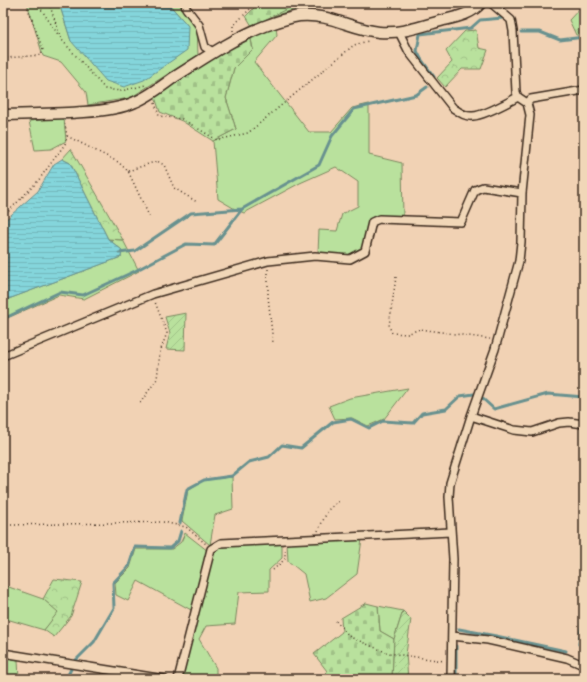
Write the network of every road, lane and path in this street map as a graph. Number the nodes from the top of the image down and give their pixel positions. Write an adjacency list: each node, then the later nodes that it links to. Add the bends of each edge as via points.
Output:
1 (26, 3): 13 (path, via 43,50 41,54 7,58)
2 (36, 3): 9 (path)
3 (49, 3): 9 (path)
4 (185, 3): 12 (street, via 199,25 205,47)
5 (256, 3): 11 (path, via 234,26)
6 (481, 3): 8 (street, via 463,15)
7 (491, 3): 16 (street, via 511,20)
8 (399, 32): 11 (street, via 378,32 330,18 300,16 282,19); 16 (street, via 409,52 453,108 461,114 472,116 484,113)
9 (61, 39): 14 (path, via 105,89)
10 (370, 40): 14 (path, via 354,46 248,133 217,140 182,119 159,116)
11 (230, 42): 12 (street)
12 (213, 52): 14 (street)
13 (3, 56)
14 (149, 89): 18 (street, via 135,102 106,110)
15 (584, 90): 17 (street, via 531,99)
16 (518, 97): 17 (street)
17 (527, 103): 22 (street, via 530,115)
18 (64, 114): 19 (street); 20 (path)
19 (3, 115)
20 (67, 136): 21 (path, via 118,162); 24 (path, via 65,144 38,181)
21 (128, 172): 23 (path, via 157,161 164,166 174,188); 25 (path)
22 (522, 193): 26 (street, via 483,187 475,190 461,222 379,219 372,222 365,251 350,259 315,256); 29 (street, via 519,261)
23 (197, 202)
24 (3, 217)
25 (150, 218)
26 (268, 261): 28 (street); 30 (path, via 268,296)
27 (396, 277): 29 (path, via 389,326 392,334 407,334 420,328)
28 (153, 294): 31 (street); 32 (path, via 167,333 160,352 157,378)
29 (497, 341): 33 (street)
30 (273, 343)
31 (3, 356)
32 (140, 403)
33 (471, 416): 34 (street, via 514,430 532,432 559,423); 37 (street, via 450,483)
34 (584, 424)
35 (339, 501): 38 (path, via 328,510)
36 (11, 525): 40 (path, via 164,522 186,527)
37 (451, 532): 38 (street); 43 (street)
38 (315, 538): 39 (street)
39 (285, 540): 40 (street, via 221,543); 41 (path, via 285,559)
40 (211, 549): 48 (street)
41 (273, 570)
42 (336, 621): 45 (path, via 350,637 388,653)
43 (452, 636): 45 (street); 46 (street, via 488,640 567,658)
44 (3, 653): 47 (street)
45 (452, 662): 49 (street)
46 (584, 667)
47 (164, 679)
48 (178, 679)
49 (452, 679)

